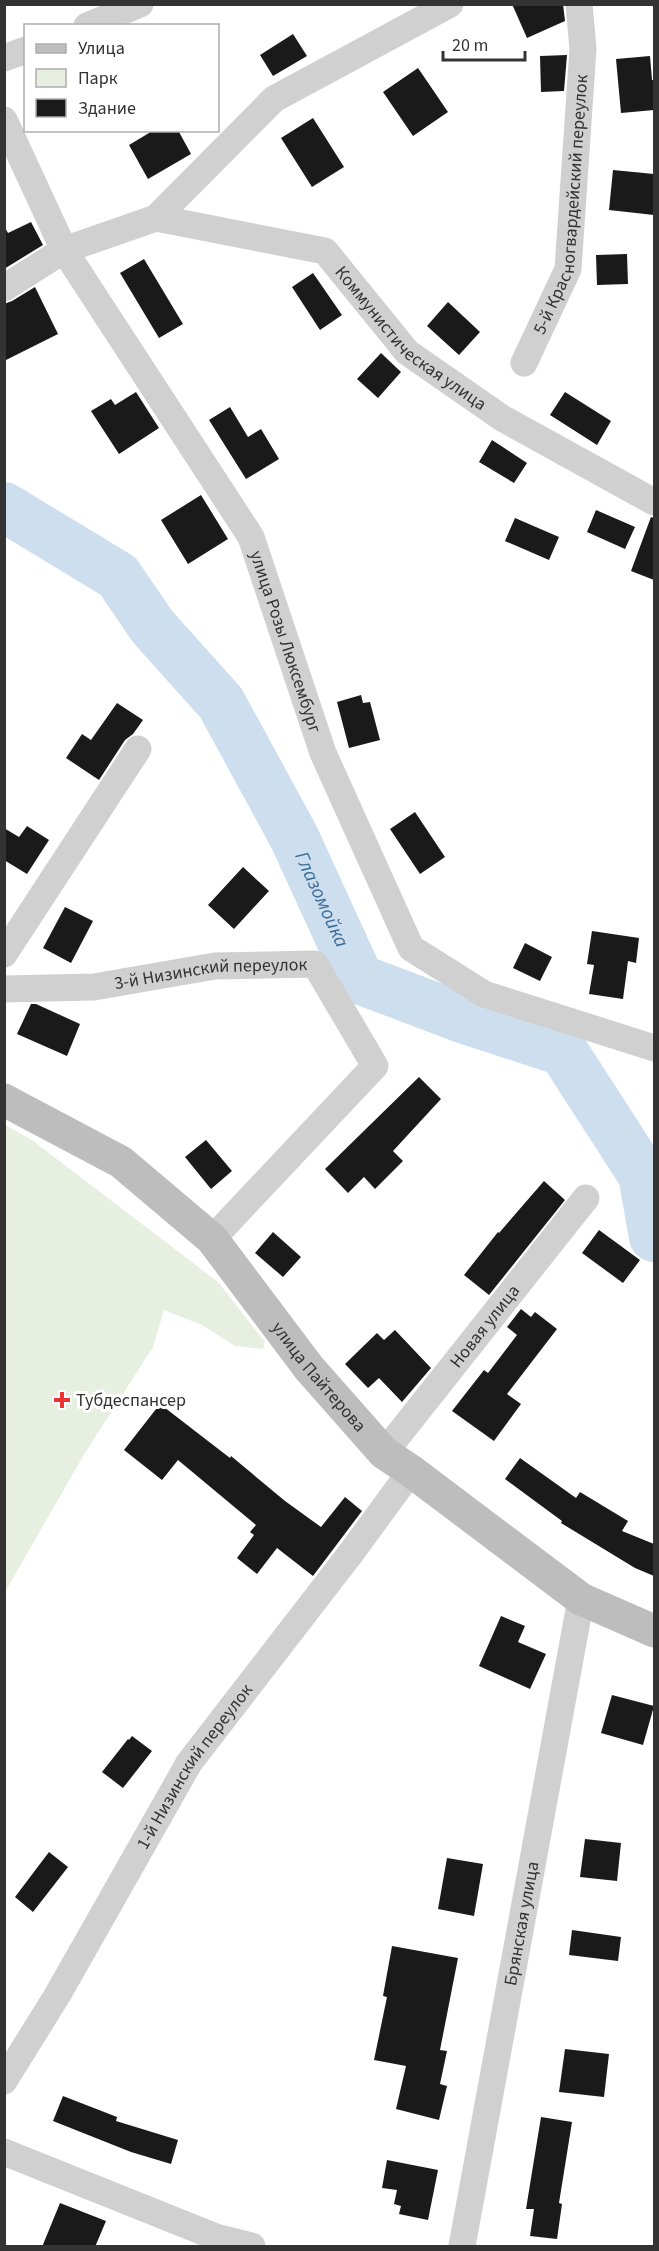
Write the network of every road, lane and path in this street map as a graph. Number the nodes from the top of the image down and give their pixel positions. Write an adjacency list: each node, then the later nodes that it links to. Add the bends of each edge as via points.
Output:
1 (450, 4): 8 (street, via 274,99)
2 (579, 4): 11 (street, 5-й Красногвардейский переулок, via 583,49 568,269)
3 (140, 5): 4 (street)
4 (92, 24)
5 (24, 51): 6 (street)
6 (4, 58)
7 (4, 120): 9 (street, улица Розы Люксембург)
8 (156, 218): 9 (street); 12 (street, Коммунистическая улица, via 325,251 407,352 502,418)
9 (64, 250): 10 (street); 16 (street, улица Розы Люксембург, via 251,537 323,753 411,948 484,994)
10 (4, 288)
11 (524, 363)
12 (654, 502)
13 (138, 749): 14 (street)
14 (4, 954)
15 (4, 989): 19 (street, 3-й Низинский переулок, via 94,987 214,966 315,964 375,1066)
16 (654, 1048)
17 (4, 1100): 19 (main road, улица Пайтерова, via 121,1162)
18 (586, 1198): 20 (street, Новая улица)
19 (212, 1239): 20 (main road, улица Пайтерова, via 309,1368)
20 (397, 1462): 21 (main road, улица Пайтерова); 23 (street, 1-й Низинский переулок, via 351,1553 189,1763)
21 (581, 1599): 22 (main road, улица Пайтерова); 26 (street, Брянская улица)
22 (654, 1631)
23 (4, 2081)
24 (4, 2152): 25 (street)
25 (252, 2247)
26 (462, 2247)

